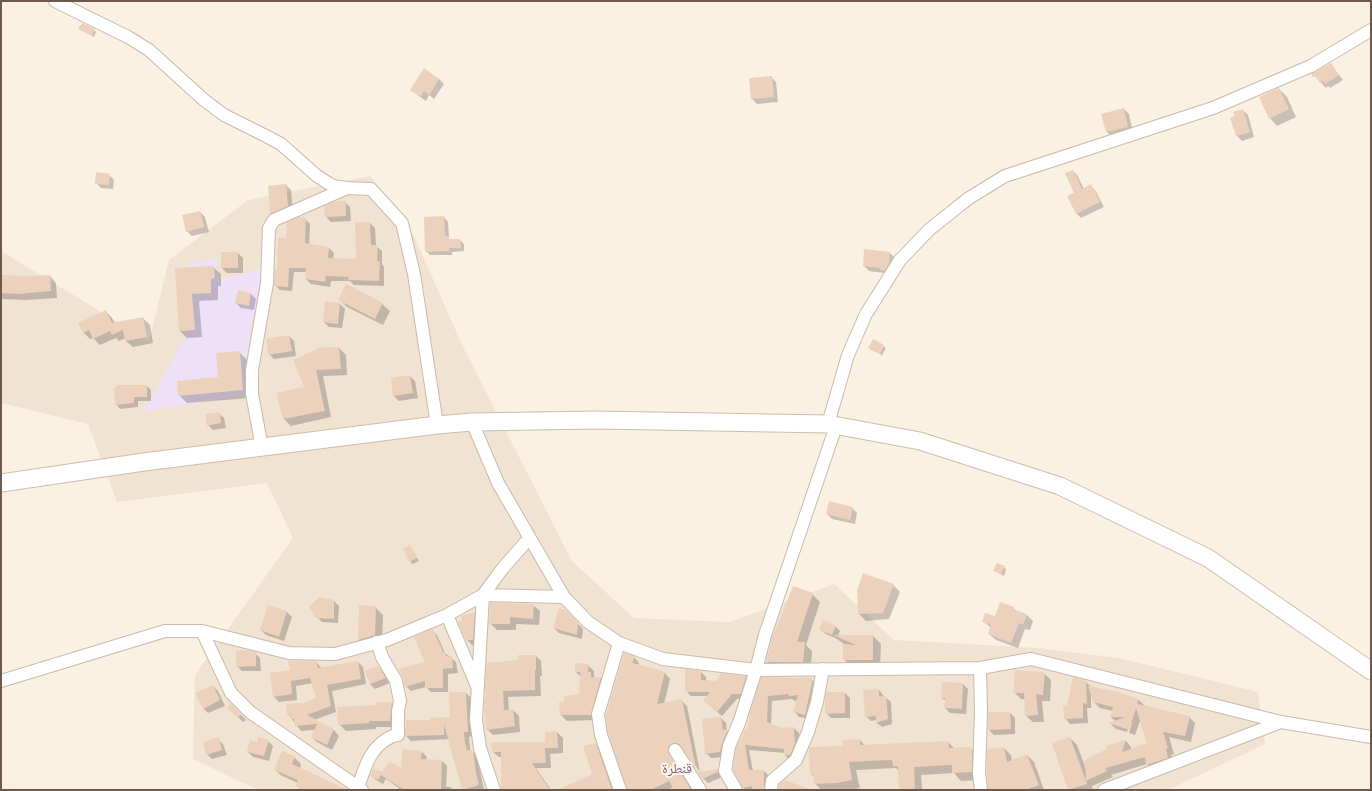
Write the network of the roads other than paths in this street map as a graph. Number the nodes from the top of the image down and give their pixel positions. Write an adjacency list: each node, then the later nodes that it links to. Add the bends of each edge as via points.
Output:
1 (55, 1): 3 (street, via 149,50 224,115 281,144 317,176 333,186)
2 (1371, 30): 6 (street, via 1311,66 1213,108 1005,176 969,198 930,229 900,260 871,307 848,355)
3 (347, 188): 5 (street, via 371,189 402,222 414,274); 7 (street, via 274,220 269,228 267,282 252,370 252,394)
4 (472, 422): 5 (main road); 6 (main road, via 596,420); 9 (street, via 498,482)
5 (437, 425): 7 (main road)
6 (832, 425): 18 (street); 19 (main road, via 920,441 1060,486 1208,558)
7 (262, 448): 8 (main road)
8 (1, 483)
9 (530, 539): 10 (street, via 503,568); 11 (street)
10 (483, 595): 11 (street); 12 (street); 21 (street)
11 (564, 597): 15 (street, via 588,622)
12 (447, 615): 14 (street); 21 (street)
13 (202, 631): 14 (street, via 289,653 335,654); 20 (street, via 165,631); 25 (street, via 232,694 250,712)
14 (377, 642): 25 (street, via 382,657 396,681 400,701 398,735 377,745 367,762)
15 (619, 644): 18 (street, via 663,659); 27 (street, via 598,714 601,734)
16 (980, 668): 17 (street); 22 (street, via 1032,659); 31 (street)
17 (823, 669): 18 (street); 30 (street, via 817,702 796,760 772,781)
18 (756, 670): 29 (street, via 729,746 725,771)
19 (1371, 671)
20 (1, 681)
21 (478, 689): 26 (street, via 476,720 480,748)
22 (1281, 722): 23 (street); 32 (street)
23 (1371, 737)
24 (675, 750): 28 (street)
25 (360, 789)
26 (494, 790)
27 (620, 790)
28 (700, 790)
29 (736, 790)
30 (771, 790)
31 (981, 790)
32 (1104, 790)

